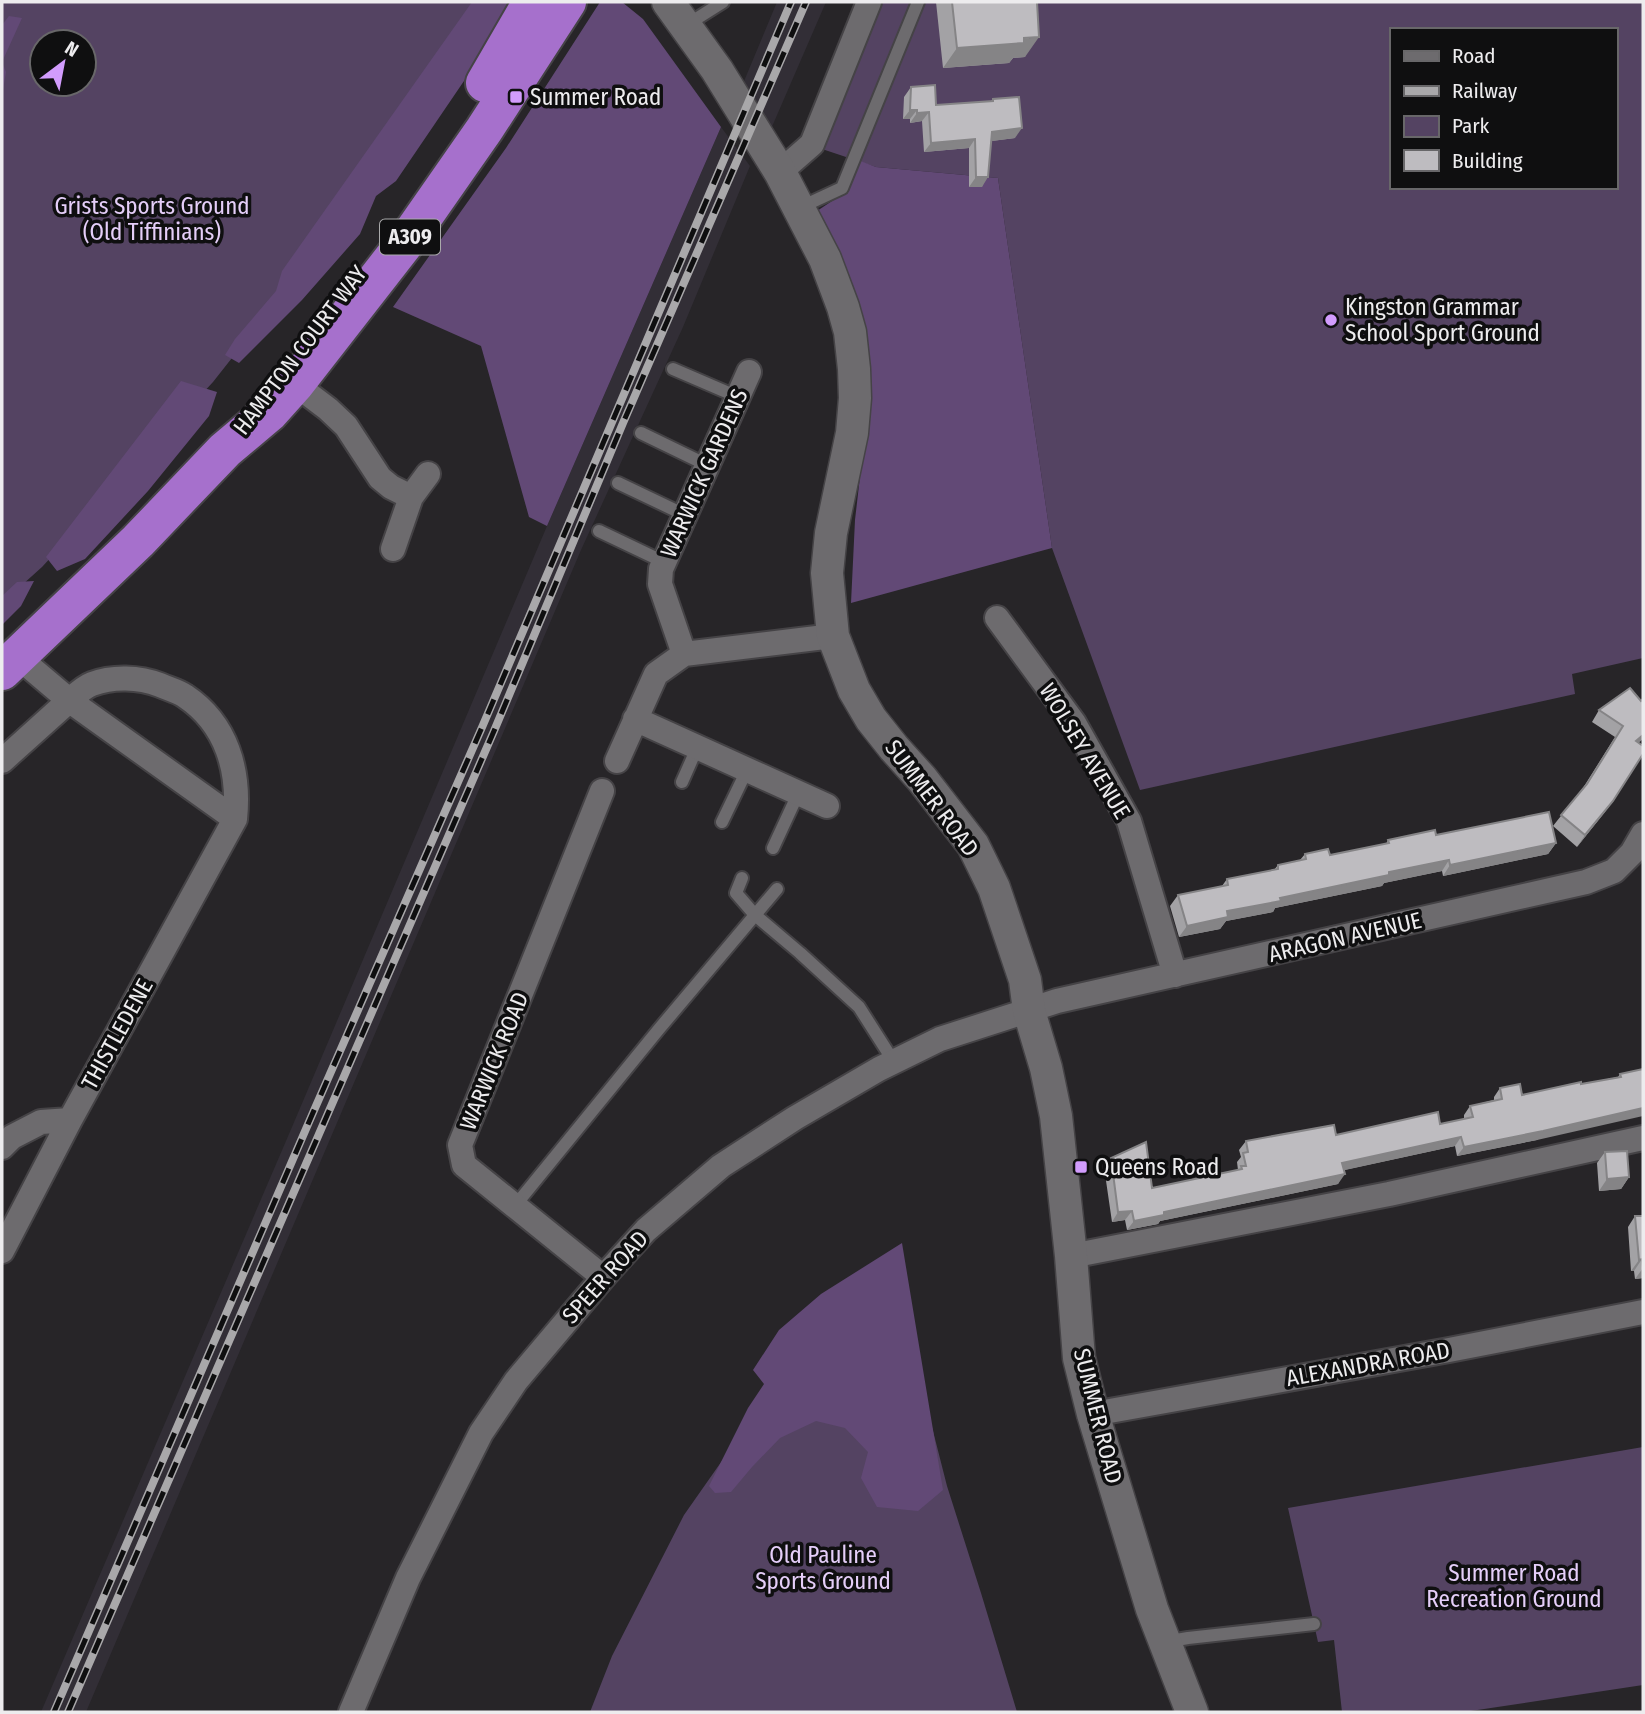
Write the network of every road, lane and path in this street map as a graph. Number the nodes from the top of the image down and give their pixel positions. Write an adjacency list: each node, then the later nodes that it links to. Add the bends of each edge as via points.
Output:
1 (532, 2): 14 (highway, HAMPTON COURT WAY / A309, via 421,184 355,279 255,403)
2 (567, 2): 11 (highway, HAMPTON COURT WAY / A309, via 408,239)
3 (723, 2): 6 (lane)
4 (869, 2): 7 (street, via 812,144)
5 (918, 2): 8 (lane, via 842,188)
6 (676, 14): 7 (street, SUMMER ROAD)
7 (780, 172): 8 (street, SUMMER ROAD)
8 (798, 208): 24 (street, SUMMER ROAD, via 844,307 854,369 852,433 827,573)
9 (673, 369): 12 (lane)
10 (749, 372): 12 (street, WARWICK GARDENS)
11 (295, 384): 14 (highway, HAMPTON COURT WAY / A309, via 270,413); 18 (street, via 346,426 380,478)
12 (738, 397): 15 (street, WARWICK GARDENS)
13 (641, 433): 15 (lane)
14 (225, 450): 26 (highway, HAMPTON COURT WAY / A309)
15 (708, 465): 19 (street, WARWICK GARDENS)
16 (428, 474): 18 (street)
17 (618, 482): 19 (lane)
18 (411, 497): 21 (street)
19 (685, 514): 22 (street, WARWICK GARDENS)
20 (599, 531): 22 (lane)
21 (393, 549)
22 (664, 562): 25 (street, WARWICK GARDENS, via 660,584)
23 (997, 618): 44 (street, WOLSEY AVENUE, via 1074,723 1129,821)
24 (833, 636): 25 (street); 45 (street, SUMMER ROAD, via 854,690 872,719 973,845 994,888 1025,980)
25 (684, 654): 28 (street, via 656,674)
26 (10, 664): 27 (street)
27 (70, 701): 30 (street, THISTLEDENE); 37 (street); 37 (street, THISTLEDENE, via 89,685 112,679 154,683 183,694 220,732 237,795)
28 (635, 719): 29 (street); 31 (street)
29 (697, 748): 32 (street); 33 (lane)
30 (2, 761)
31 (617, 761)
32 (747, 770): 35 (street); 38 (lane)
33 (681, 782)
34 (603, 791): 50 (street, WARWICK ROAD, via 460,1145 464,1165)
35 (798, 794): 36 (street); 40 (lane)
36 (827, 806)
37 (235, 819): 47 (street, THISTLEDENE)
38 (722, 822)
39 (1643, 834): 44 (street, ARAGON AVENUE, via 1614,871 1586,882)
40 (773, 848)
41 (742, 878): 43 (lane, via 736,893)
42 (777, 889): 43 (lane)
43 (755, 915): 46 (lane, via 859,1007); 50 (lane)
44 (1175, 975): 45 (street, ARAGON AVENUE)
45 (1029, 1011): 46 (street, SPEER ROAD, via 940,1039); 52 (street, SUMMER ROAD, via 1056,1116)
46 (894, 1062): 53 (street, SPEER ROAD, via 721,1166 646,1230)
47 (70, 1121): 49 (street, via 41,1122); 51 (street, THISTLEDENE)
48 (1643, 1138): 52 (street, via 1389,1194)
49 (2, 1147)
50 (514, 1207): 53 (street, WARWICK ROAD)
51 (2, 1251)
52 (1071, 1256): 55 (street, SUMMER ROAD, via 1079,1358)
53 (603, 1277): 58 (street, SPEER ROAD, via 521,1374 481,1433 408,1578)
54 (1643, 1312): 55 (street, ALEXANDRA ROAD)
55 (1093, 1414): 57 (street, SUMMER ROAD)
56 (1314, 1625): 57 (lane)
57 (1164, 1642): 59 (street, SUMMER ROAD)
58 (351, 1712)
59 (1192, 1712)

